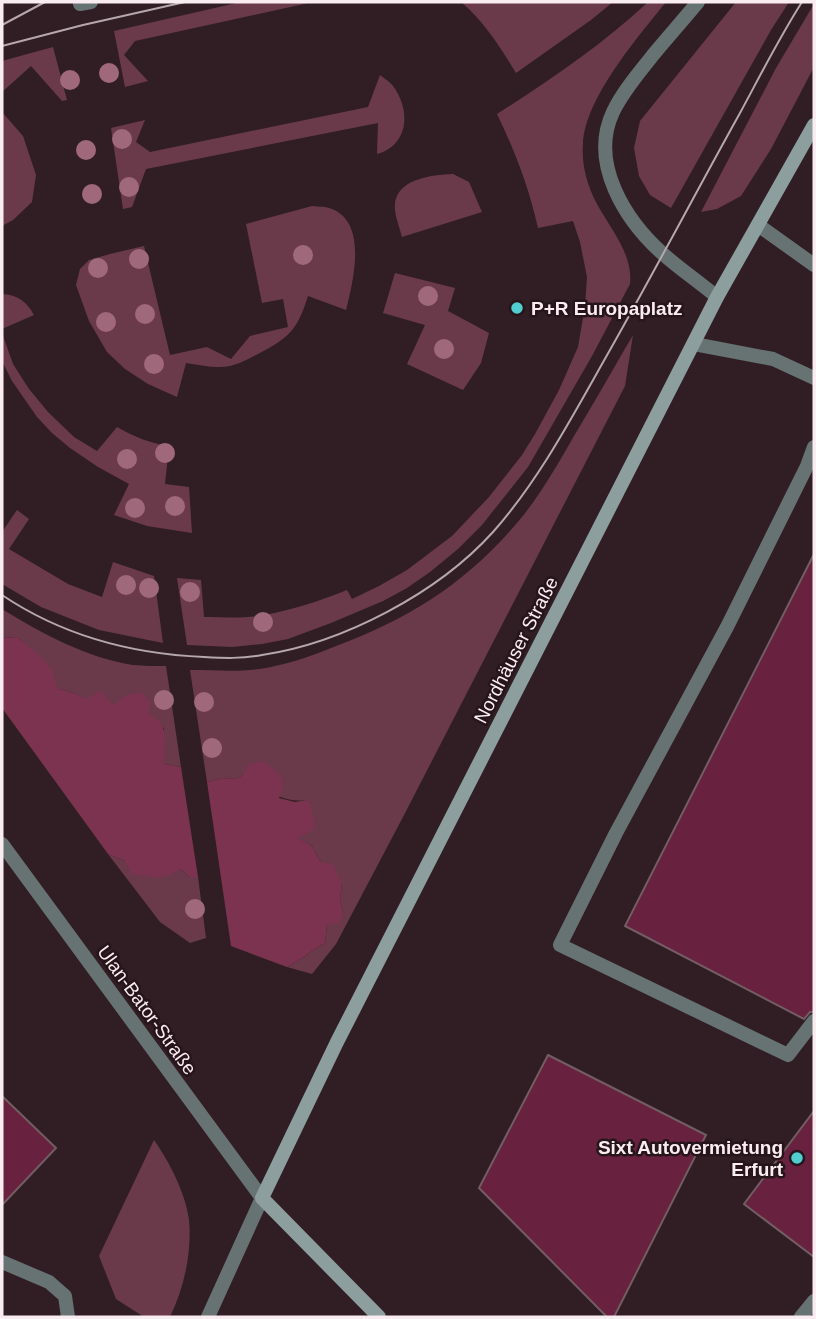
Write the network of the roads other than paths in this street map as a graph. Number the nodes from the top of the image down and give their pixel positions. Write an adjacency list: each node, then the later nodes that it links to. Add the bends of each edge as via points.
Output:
1 (698, 2): 5 (street, via 623,94 612,113 605,150 613,186 636,225 663,254)
2 (814, 125): 3 (main road, Nordhäuser Straße)
3 (758, 225): 4 (street); 5 (main road, Nordhäuser Straße)
4 (814, 265)
5 (718, 297): 6 (main road, Nordhäuser Straße)
6 (694, 344): 7 (street, via 773,359); 11 (main road, Nordhäuser Straße)
7 (814, 378)
8 (814, 447): 10 (street, via 728,625 559,945 788,1055)
9 (2, 844): 11 (street, Ulan-Bator-Straße)
10 (814, 1021)
11 (262, 1198): 15 (street); 16 (main road)
12 (2, 1262): 14 (street, via 49,1282 65,1296)
13 (814, 1301): 17 (street)
14 (68, 1317)
15 (208, 1317)
16 (379, 1317)
17 (801, 1317)

